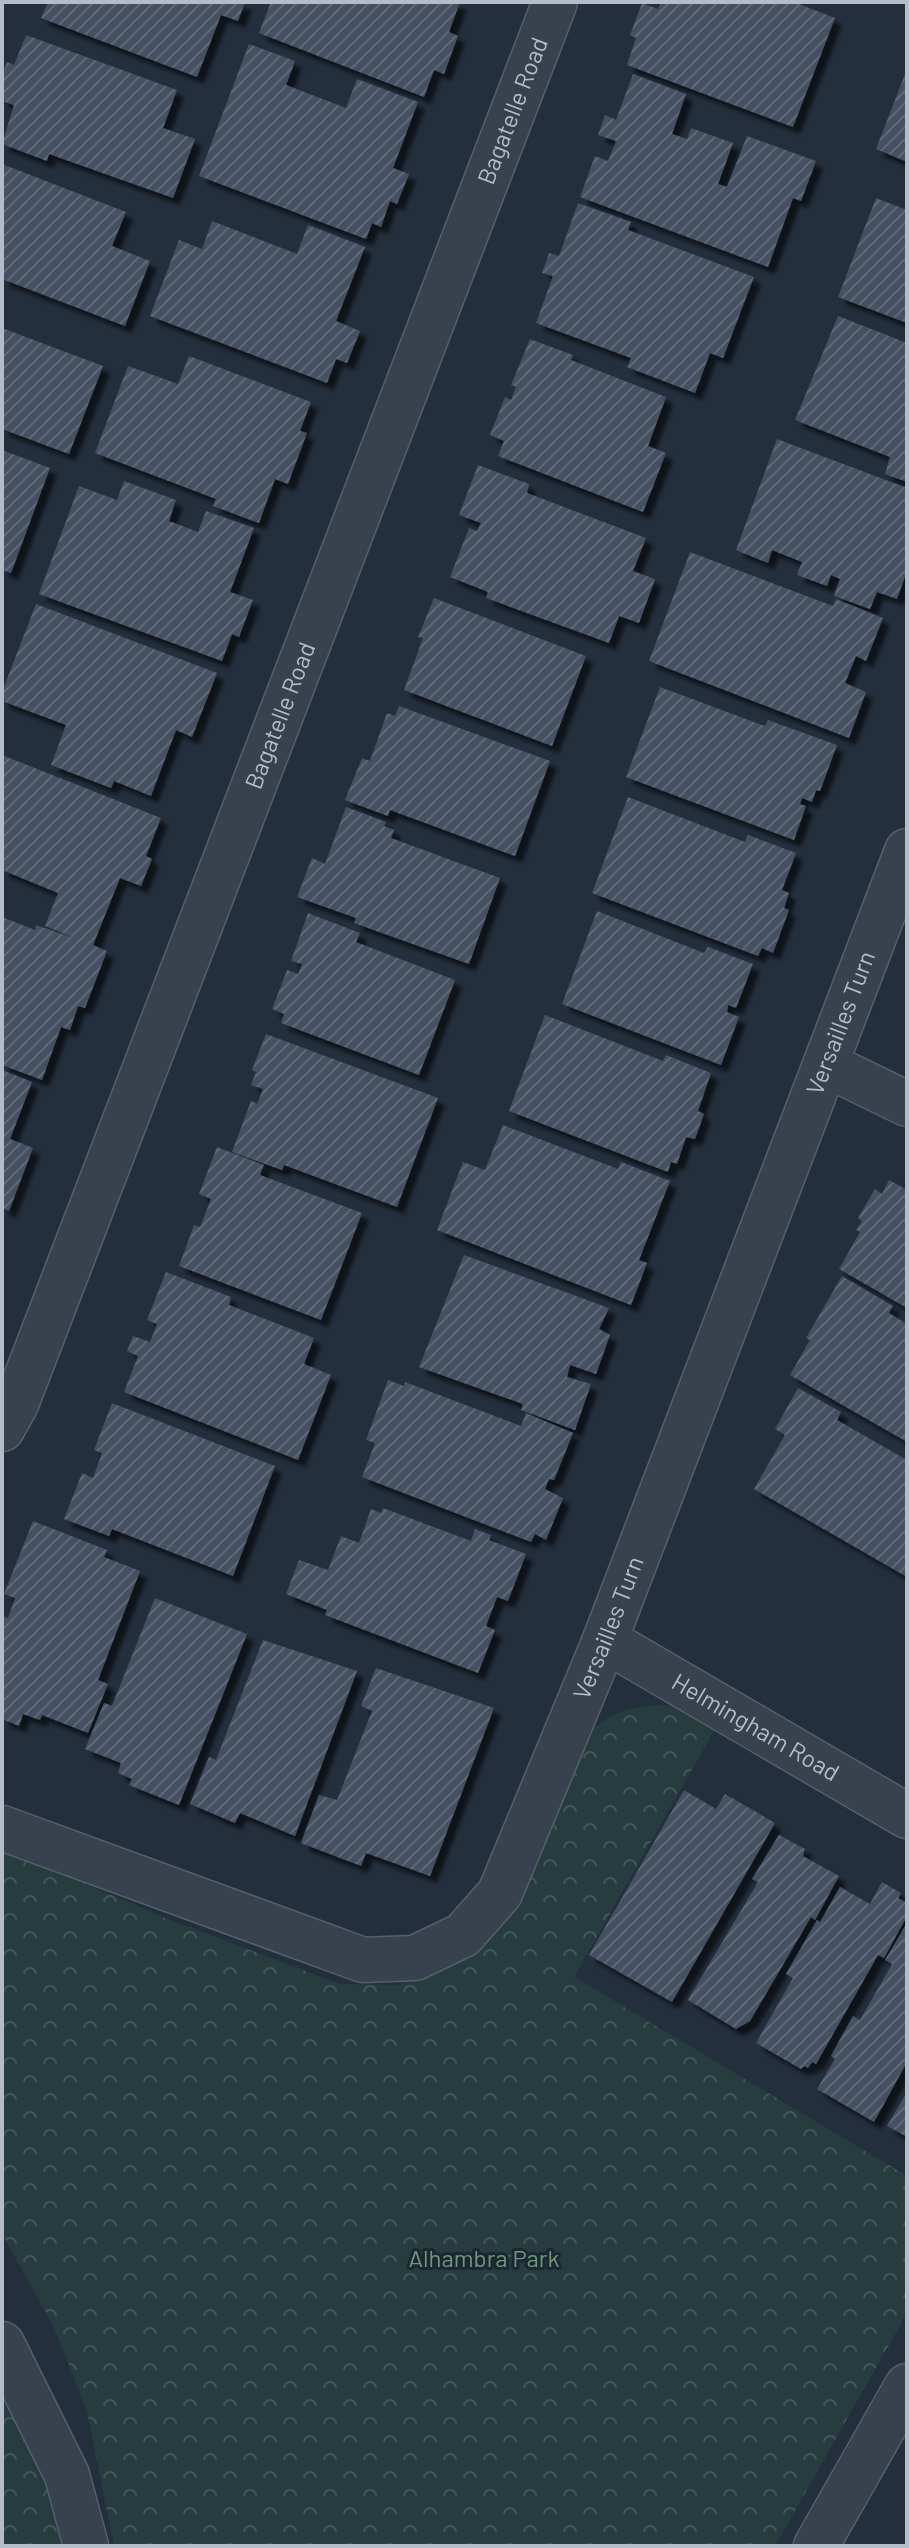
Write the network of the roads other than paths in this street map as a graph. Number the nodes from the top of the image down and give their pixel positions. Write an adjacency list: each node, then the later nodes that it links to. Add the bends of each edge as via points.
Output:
1 (555, 2): 5 (street, Bagatelle Road, via 22,1389)
2 (907, 851): 3 (street, Versailles Turn)
3 (827, 1065): 4 (street); 6 (street, Versailles Turn)
4 (907, 1104)
5 (2, 1429)
6 (605, 1640): 7 (street, Helmingham Road); 8 (street, Versailles Turn, via 500,1893 463,1935 415,1958 363,1960)
7 (907, 1816)
8 (2, 1828)
9 (2, 2344): 11 (street, via 67,2475)
10 (907, 2386): 12 (street)
11 (86, 2546)
12 (816, 2546)

